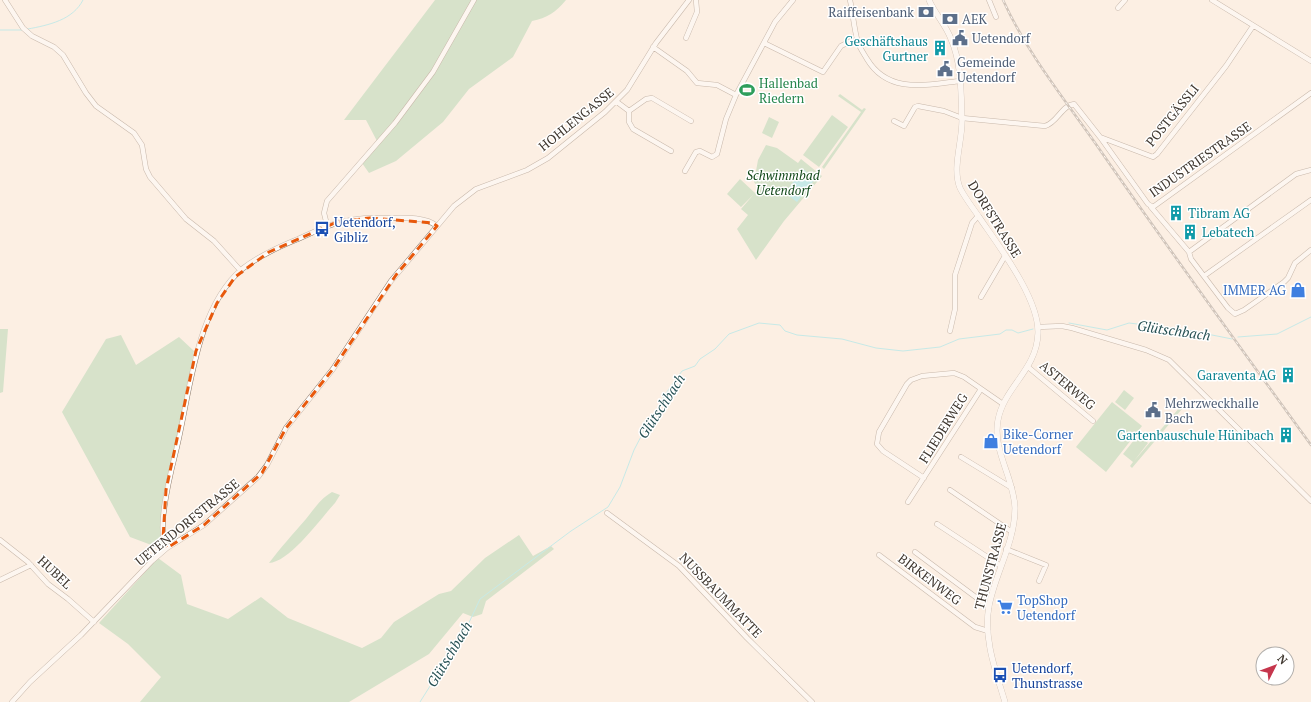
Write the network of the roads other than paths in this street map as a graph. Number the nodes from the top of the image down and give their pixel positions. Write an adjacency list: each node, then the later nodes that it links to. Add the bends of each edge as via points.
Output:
1 (5, 0): 39 (street, via 25,30 59,51 67,60 96,106 134,133 142,145 150,177 186,220 214,241)
2 (474, 0): 34 (street, via 433,72 395,123 327,202 324,213)
3 (689, 0): 17 (street, HOHLENGASSE)
4 (696, 0): 14 (street, via 697,12)
5 (792, 0): 15 (street, via 775,22)
6 (850, 0): 16 (street)
7 (929, 0): 19 (main road, DORFSTRASSE, via 951,39)
8 (989, 0): 12 (street)
9 (1125, 0): 11 (street)
10 (1212, 0): 13 (street)
11 (1118, 8)
12 (996, 17)
13 (1253, 26): 18 (street); 27 (street, POSTGÄSSLI, via 1225,66 1153,157)
14 (686, 38)
15 (764, 43): 16 (street, via 823,72 841,46 851,41); 21 (street)
16 (858, 43): 19 (street, via 876,72 889,80 916,85)
17 (653, 47): 21 (street, via 685,69 697,83 717,85); 22 (street, HOHLENGASSE, via 630,86)
18 (1311, 61)
19 (960, 81): 24 (main road, DORFSTRASSE)
20 (1311, 93): 32 (street, INDUSTRIESTRASSE)
21 (736, 94): 30 (street, via 717,154 712,157 700,151 696,152)
22 (617, 102): 23 (street); 35 (street, HOHLENGASSE, via 548,158 527,170 471,192 458,202)
23 (629, 111): 25 (street, via 646,99 652,98); 28 (street, via 629,122 633,128)
24 (962, 118): 26 (street, via 944,111 918,106 904,126); 27 (street, via 1045,126 1068,106 1074,104); 33 (main road, DORFSTRASSE, via 958,182)
25 (690, 121)
26 (894, 121)
27 (1100, 137): 32 (street, INDUSTRIESTRASSE)
28 (671, 151)
29 (1311, 170): 37 (street, via 1296,174)
30 (685, 171)
31 (1311, 200): 40 (street)
32 (1151, 207): 37 (street)
33 (978, 216): 38 (main road, DORFSTRASSE); 43 (street, via 972,223 955,275 955,309)
34 (327, 225): 35 (street, via 370,218 425,220); 39 (street, via 269,252)
35 (437, 226): 58 (street, UETENDORFSTRASSE, via 391,281 333,369 286,428 262,473 204,525)
36 (1311, 250): 40 (street, via 1295,263 1284,282 1238,314 1228,308)
37 (1189, 252): 40 (street)
38 (1006, 256): 41 (street); 42 (main road, DORFSTRASSE, via 1031,300)
39 (241, 270): 58 (street, via 217,303 196,351 182,426 166,490 163,540)
40 (1204, 276)
41 (981, 297)
42 (1038, 327): 44 (main road, THUNSTRASSE, via 1036,347); 52 (street, via 1066,327 1098,335 1169,360)
43 (950, 331)
44 (1028, 367): 46 (main road, THUNSTRASSE); 47 (street, ASTERWEG)
45 (981, 389): 46 (street, FLIEDERWEG); 49 (street, FLIEDERWEG); 49 (street, FLIEDERWEG, via 954,373 916,378 903,389 879,432 878,444 883,451)
46 (1004, 404): 50 (main road, THUNSTRASSE, via 998,419 997,434)
47 (1093, 421)
48 (961, 457): 50 (street)
49 (924, 478): 53 (street, FLIEDERWEG)
50 (1012, 488): 56 (main road, THUNSTRASSE, via 1015,511)
51 (950, 490): 56 (street)
52 (1311, 501)
53 (908, 502)
54 (607, 513): 70 (street, NUSSBAUMMATTE, via 684,570 747,638)
55 (937, 524): 63 (street)
56 (1012, 532): 59 (main road, THUNSTRASSE)
57 (0, 540): 62 (street, HUBEL)
58 (167, 548): 67 (street, UETENDORFSTRASSE)
59 (1006, 549): 63 (main road, THUNSTRASSE); 65 (street, via 1046,565)
60 (915, 552): 66 (street)
61 (879, 555): 68 (street, BIRKENWEG, via 975,627)
62 (31, 565): 64 (street); 67 (street, HUBEL, via 48,584)
63 (1001, 566): 66 (main road, THUNSTRASSE)
64 (0, 580)
65 (1039, 581)
66 (989, 607): 68 (main road, THUNSTRASSE)
67 (94, 622): 69 (street, UETENDORFSTRASSE)
68 (988, 631): 71 (main road, THUNSTRASSE)
69 (12, 702)
70 (812, 702)
71 (1005, 702)

